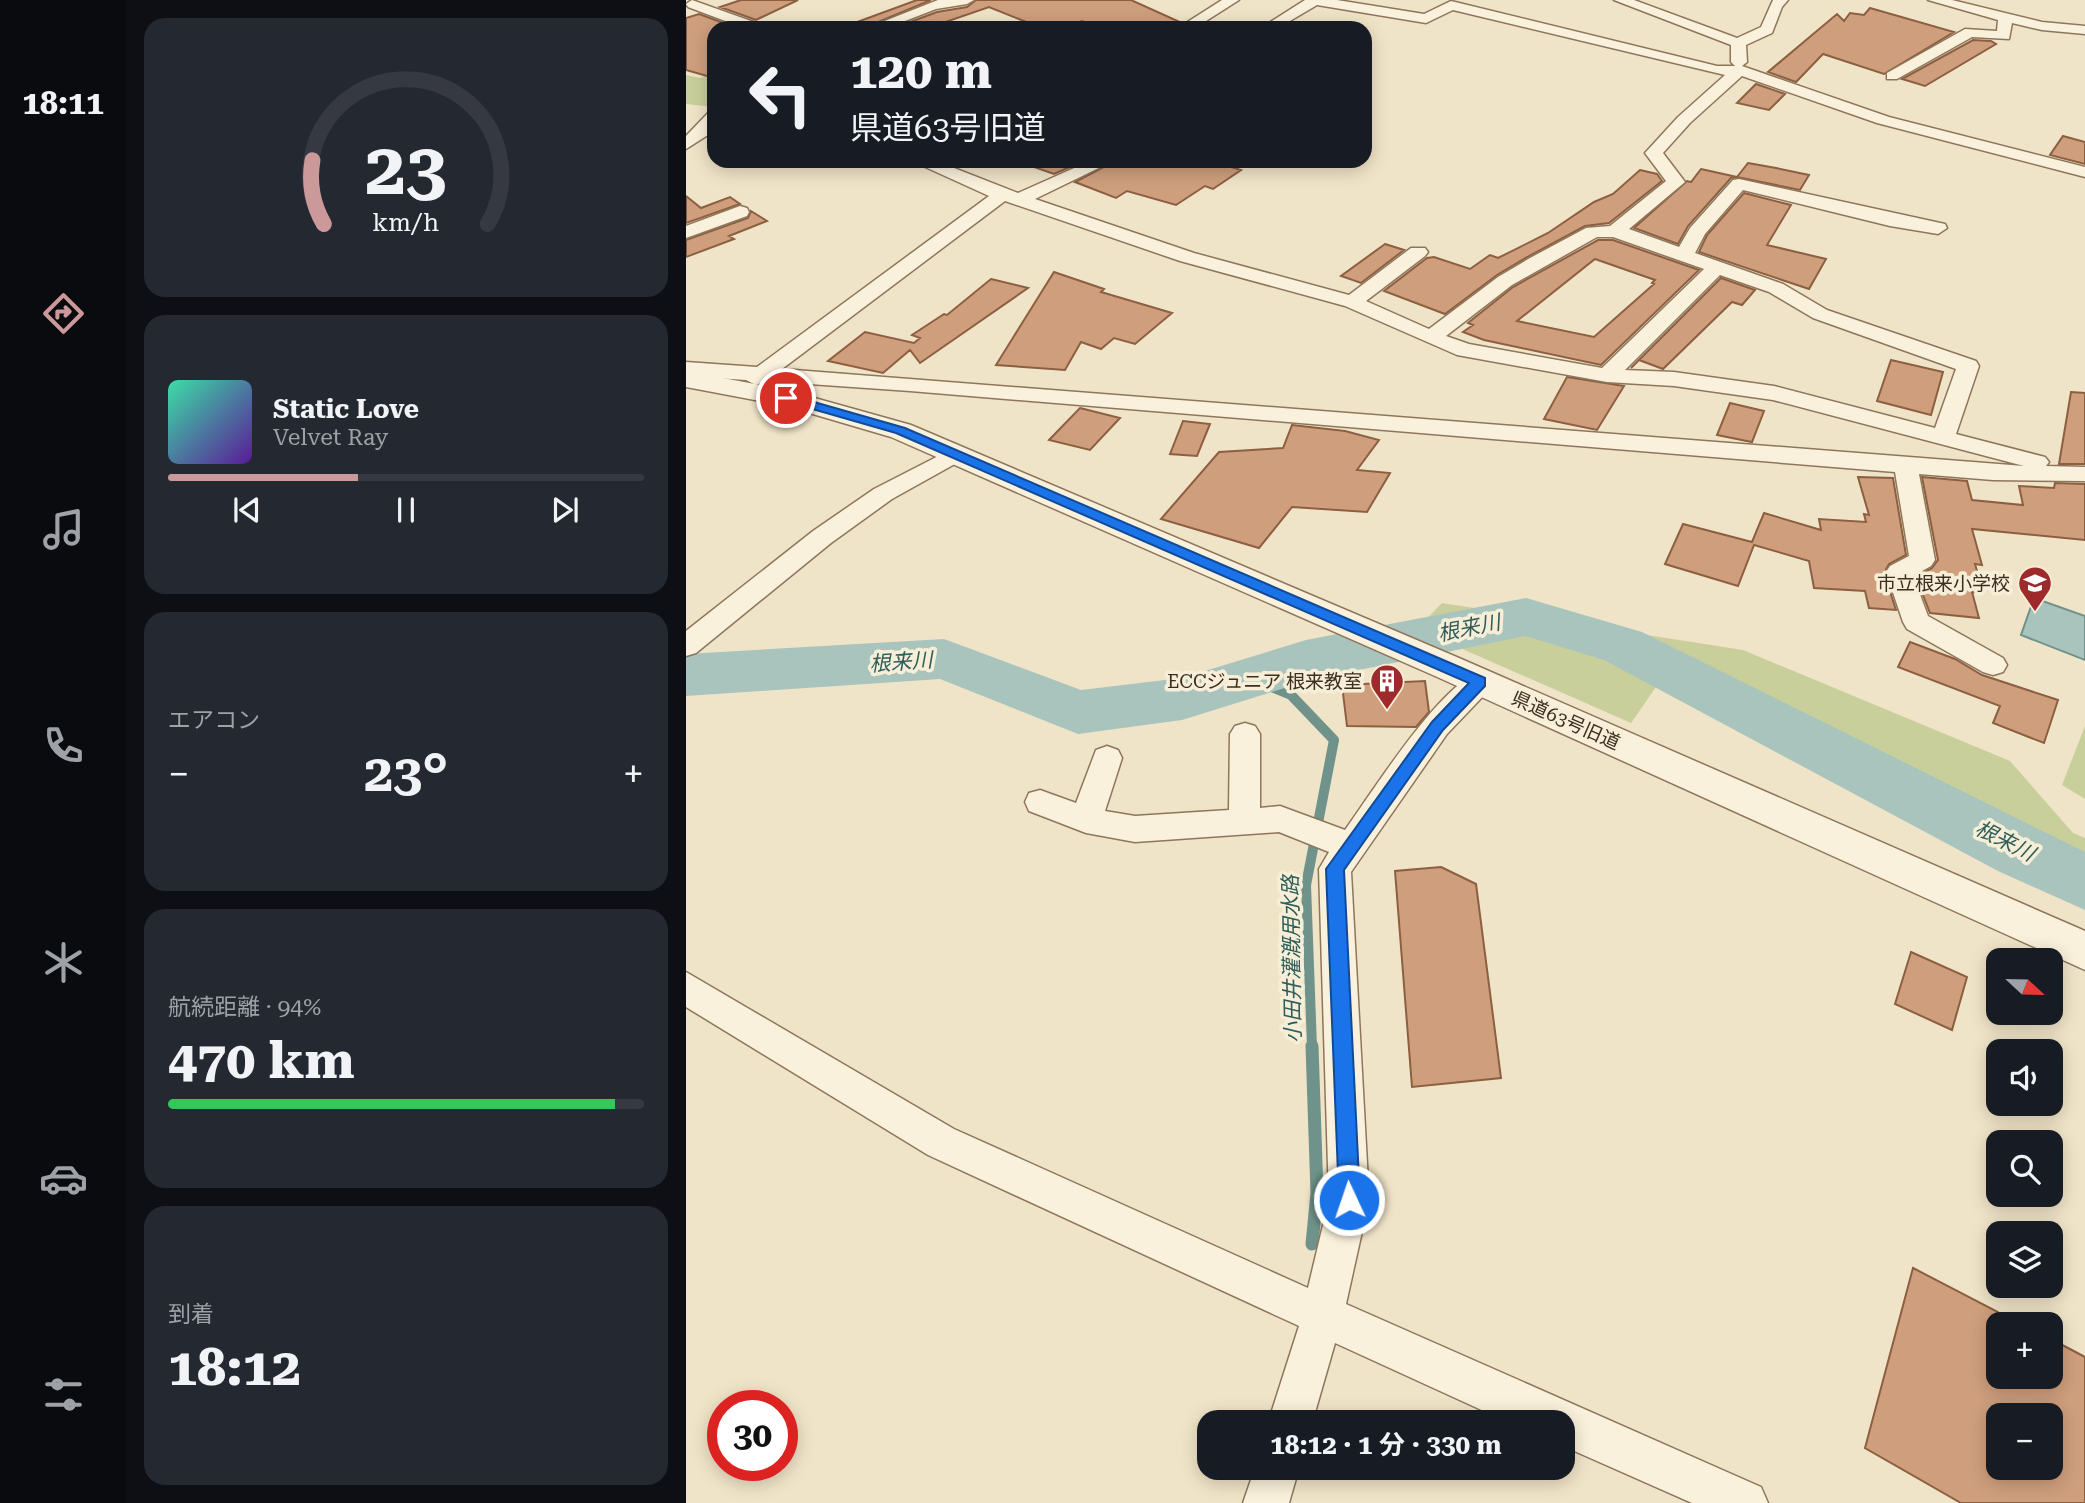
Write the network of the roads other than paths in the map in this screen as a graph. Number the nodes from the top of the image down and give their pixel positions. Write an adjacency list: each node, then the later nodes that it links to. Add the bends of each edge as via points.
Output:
1 (967, 0): 15 (street, via 933,5)
2 (1232, 0): 16 (street)
3 (1314, 0): 11 (street); 17 (street)
4 (1432, 0): 10 (street)
5 (1502, 0): 12 (street)
6 (1622, 0): 20 (street)
7 (1781, 0): 20 (street, via 1767,30)
8 (1935, 0): 13 (street)
9 (693, 4): 14 (street)
10 (1451, 5): 11 (street, via 1426,19); 12 (street)
11 (1378, 11): 18 (street)
12 (1484, 12): 21 (street, via 1717,71)
13 (2006, 18): 19 (street); 22 (street, via 2004,36 1969,32)
14 (738, 21)
15 (892, 21)
16 (1197, 21)
17 (1280, 21)
18 (1366, 21)
19 (2085, 30)
20 (1738, 43): 21 (street)
21 (1740, 70): 29 (street, via 1883,120); 33 (street, via 1654,153 1676,182)
22 (1892, 76)
23 (695, 113): 24 (street)
24 (707, 114)
25 (707, 126): 26 (street)
26 (686, 144)
27 (939, 168): 30 (street)
28 (1086, 168): 30 (street)
29 (2085, 172)
30 (1012, 196): 38 (street, via 1187,257); 43 (street)
31 (740, 212): 34 (street)
32 (1938, 228): 36 (street, via 1739,184 1697,232)
33 (1615, 231): 36 (street); 39 (street, via 1593,232 1537,262)
34 (686, 232)
35 (1418, 253): 38 (street)
36 (1684, 256): 37 (street)
37 (1717, 267): 41 (street); 44 (street, via 1776,288 1820,314 1968,366)
38 (1353, 302): 39 (street)
39 (1431, 338): 41 (street, via 1465,350)
40 (686, 369): 43 (street)
41 (1607, 375): 44 (street, via 1774,393)
42 (686, 379): 43 (street, 県道63号旧道)
43 (752, 381): 45 (street, 県道63号旧道, via 901,431); 46 (street)
44 (1943, 438): 47 (street)
45 (954, 454): 48 (street, via 883,494 822,537); 50 (street, 県道63号旧道)
46 (1906, 466): 47 (street); 49 (street, via 1922,560 1899,572 1917,622)
47 (2085, 474)
48 (697, 639)
49 (1993, 666)
50 (1464, 675): 56 (street, via 1437,726); 57 (street, 県道63号旧道)
51 (1245, 734): 54 (street)
52 (1107, 758): 55 (street)
53 (1040, 802): 55 (street)
54 (1244, 819): 55 (street, via 1135,829); 56 (street, via 1280,819)
55 (1086, 820)
56 (1344, 843): 59 (street, via 1335,869 1349,1200)
57 (2085, 951)
58 (686, 988): 59 (street, via 940,1142)
59 (1322, 1317): 60 (street); 61 (street)
60 (1294, 1410)
61 (1532, 1410)
62 (1575, 1429): 65 (street)
63 (1273, 1480): 64 (street)
64 (1266, 1503)
65 (1745, 1503)

